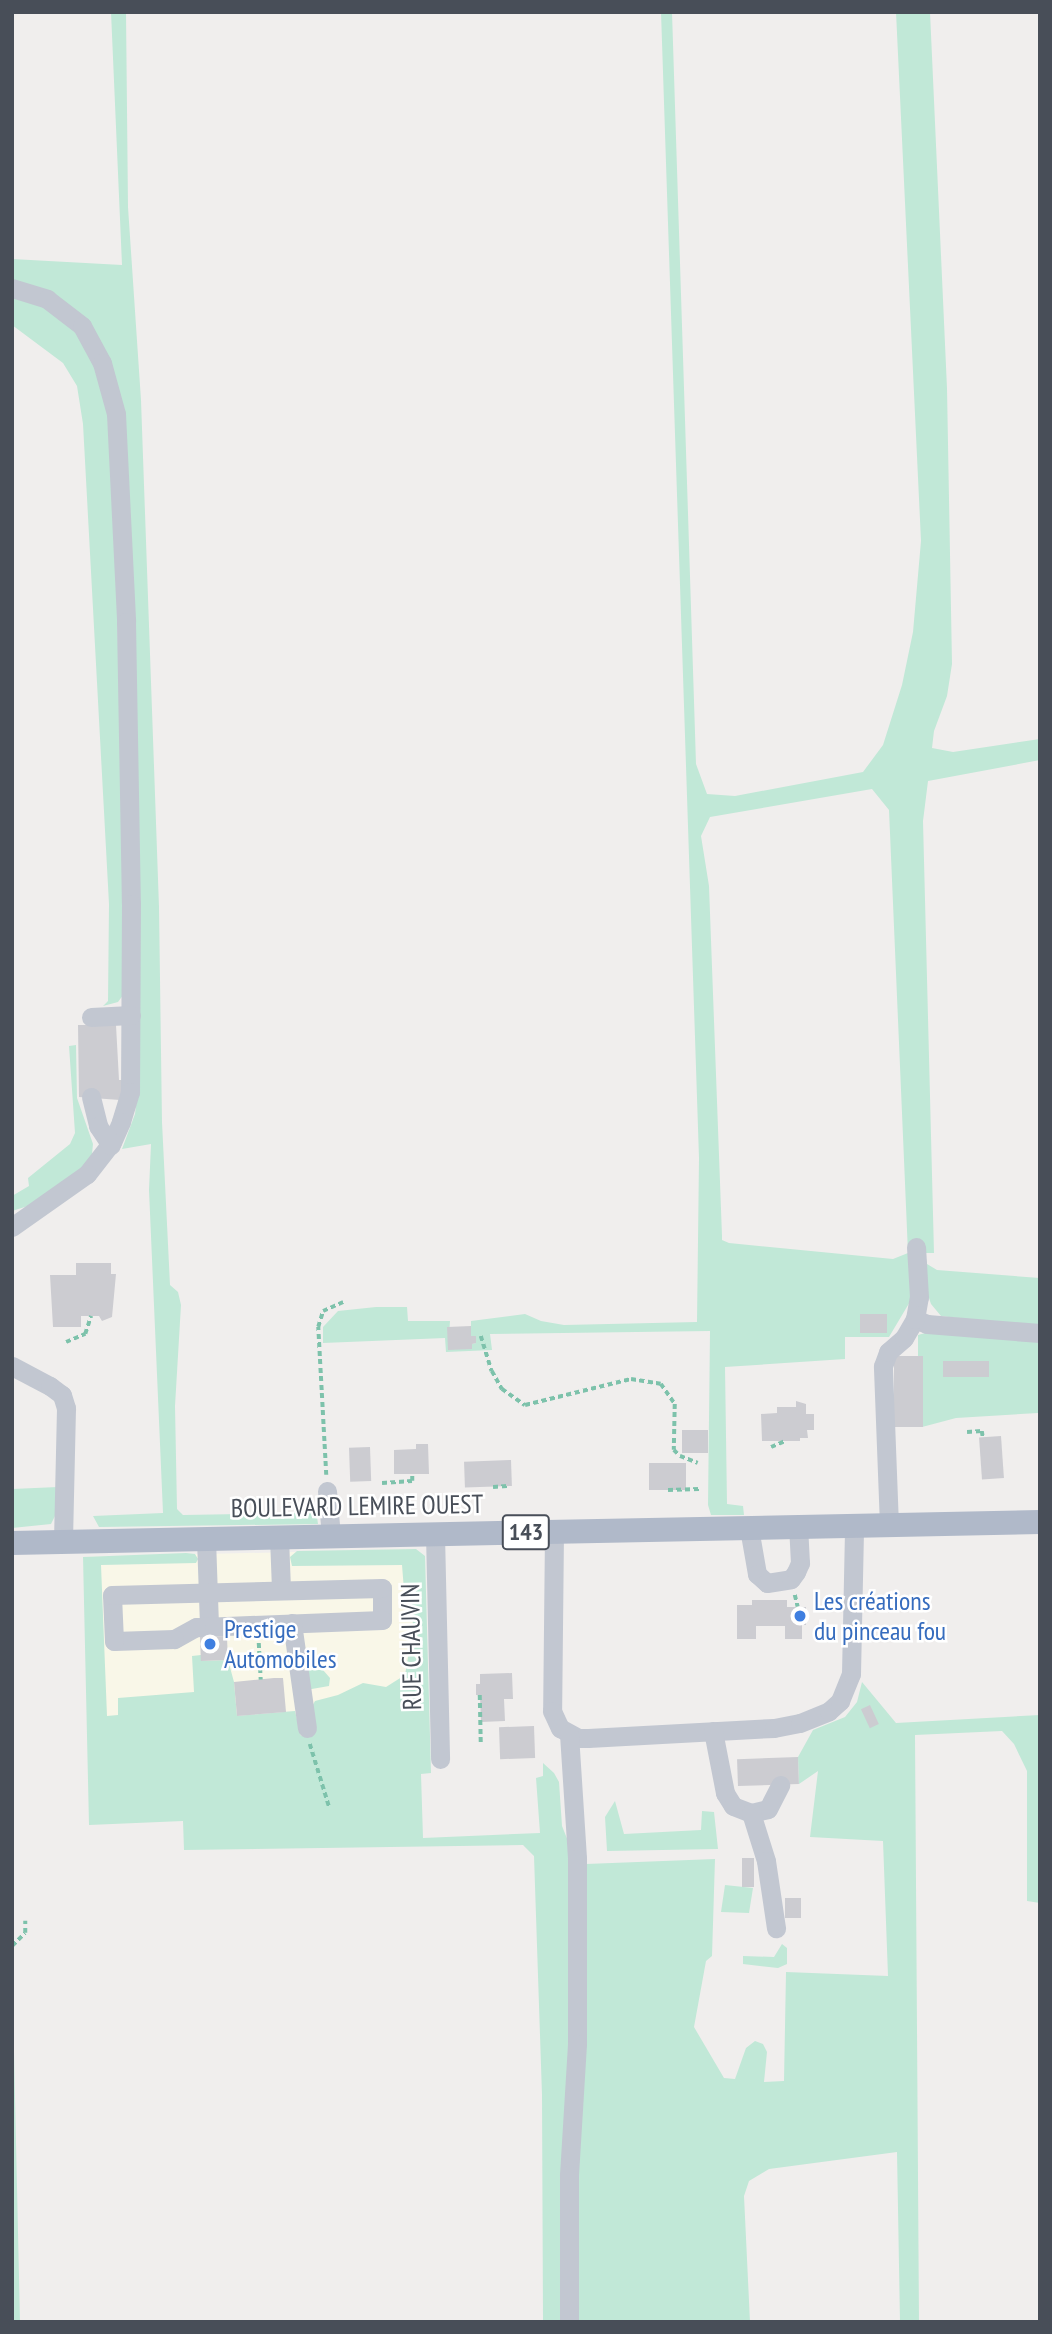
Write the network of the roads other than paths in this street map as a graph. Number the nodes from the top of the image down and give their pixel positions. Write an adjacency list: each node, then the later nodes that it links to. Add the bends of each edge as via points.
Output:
1 (12, 288): 2 (street, via 47,299 82,326 102,363 116,414 126,636)
2 (131, 1015): 3 (street); 5 (street, via 130,1092)
3 (91, 1017)
4 (91, 1097): 5 (street, via 98,1126)
5 (111, 1145): 6 (street, via 88,1174)
6 (12, 1227)
7 (916, 1247): 8 (street, via 919,1297)
8 (915, 1319): 9 (street, via 927,1324); 13 (street, via 904,1338 888,1352 883,1366)
9 (1040, 1333)
10 (12, 1366): 22 (street, via 62,1395 66,1408)
11 (327, 1491): 19 (street)
12 (1040, 1522): 13 (main road, BOULEVARD LEMIRE OUEST / 143)
13 (888, 1525): 14 (main road, BOULEVARD LEMIRE OUEST / 143)
14 (854, 1526): 15 (main road, BOULEVARD LEMIRE OUEST / 143); 29 (street, via 853,1648 849,1681 840,1701 818,1718 800,1723)
15 (798, 1527): 16 (main road, BOULEVARD LEMIRE OUEST / 143); 16 (street, via 800,1563 796,1572 791,1579 767,1583 757,1574)
16 (749, 1528): 17 (main road, BOULEVARD LEMIRE OUEST / 143)
17 (554, 1532): 18 (main road, BOULEVARD LEMIRE OUEST / 143); 30 (street, via 552,1712)
18 (435, 1534): 19 (main road, BOULEVARD LEMIRE OUEST / 143); 31 (street, RUE CHAUVIN)
19 (331, 1536): 20 (main road, BOULEVARD LEMIRE OUEST / 143)
20 (279, 1537): 21 (main road, BOULEVARD LEMIRE OUEST / 143); 24 (street)
21 (206, 1539): 22 (main road, BOULEVARD LEMIRE OUEST / 143); 25 (street)
22 (63, 1542): 23 (main road, BOULEVARD LEMIRE OUEST / 143)
23 (12, 1543)
24 (281, 1590): 25 (street); 26 (street, via 382,1588 382,1620)
25 (208, 1592): 27 (street); 27 (street, via 112,1595 114,1641 174,1639 196,1627)
26 (292, 1623): 27 (street); 28 (street)
27 (209, 1626)
28 (307, 1728)
29 (713, 1731): 30 (street, via 588,1738); 33 (street, via 725,1793 733,1806)
30 (569, 1734): 35 (street, via 577,1859)
31 (440, 1759)
32 (780, 1785): 33 (street, via 768,1809)
33 (751, 1813): 34 (street, via 766,1861)
34 (776, 1928)
35 (569, 2322)

